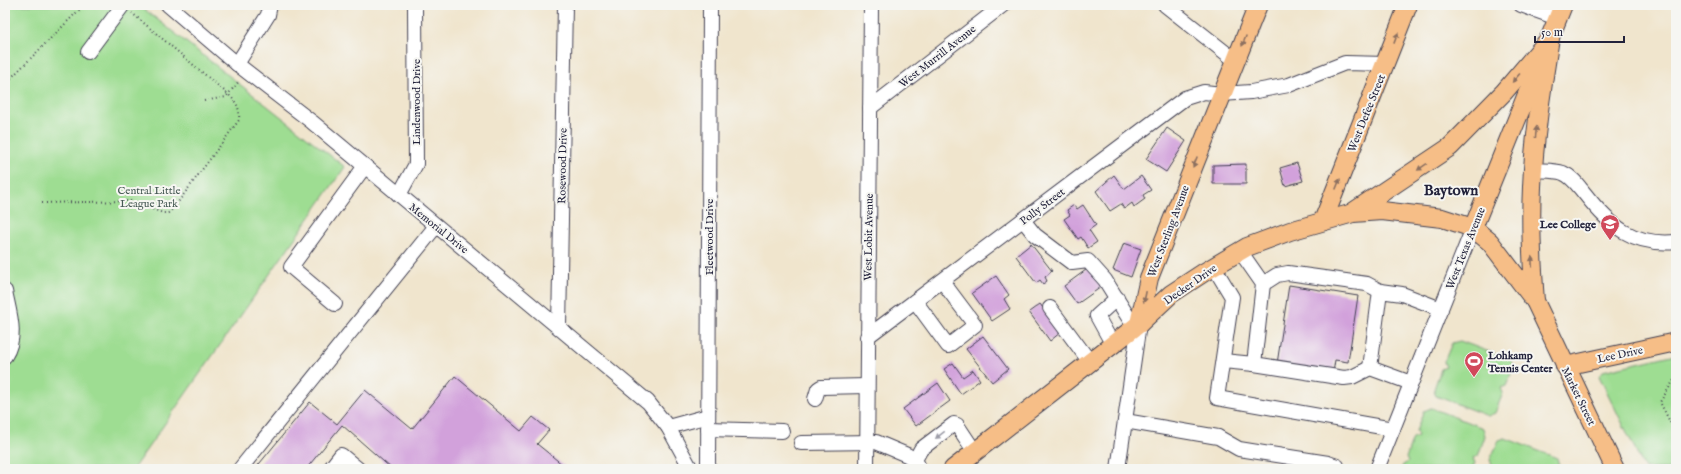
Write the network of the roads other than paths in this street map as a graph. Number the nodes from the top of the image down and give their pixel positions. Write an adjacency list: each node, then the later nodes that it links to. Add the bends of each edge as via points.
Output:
1 (123, 5): 15 (street)
2 (168, 5): 18 (street, Memorial Drive)
3 (270, 5): 18 (street, via 268,15)
4 (416, 5): 23 (street, Lindenwood Drive, via 416,164)
5 (565, 5): 43 (street, Rosewood Drive)
6 (710, 5): 57 (street, Fleetwood Drive)
7 (871, 5): 20 (street, West Lobit Avenue)
8 (1003, 5): 20 (street, West Murrill Avenue)
9 (1165, 5): 16 (street)
10 (1258, 5): 16 (main road, West Sterling Avenue, one-way to 16)
11 (1408, 5): 17 (main road, West Defee Street, one-way to 11)
12 (1521, 5): 13 (street)
13 (1560, 12): 14 (main road, West Texas Avenue)
14 (1550, 38): 22 (main road, one-way to 14, via 1538,114); 24 (main road, one-way to 24, via 1504,92 1450,146); 28 (main road, West Texas Avenue)
15 (88, 52)
16 (1236, 60): 19 (main road, West Sterling Avenue)
17 (1386, 64): 19 (street, Polly Street, via 1345,64 1289,85); 26 (main road, West Defee Street, one-way to 17)
18 (242, 68): 21 (street, Memorial Drive)
19 (1222, 94): 25 (street, Polly Street, via 1204,92 1185,98); 42 (main road, West Sterling Avenue, one-way to 42, via 1149,278)
20 (870, 108): 44 (street, West Lobit Avenue)
21 (365, 166): 23 (street, Memorial Drive); 39 (street, via 291,267)
22 (1533, 170): 29 (street, via 1569,176 1606,219 1619,229 1650,241); 38 (main road, one-way to 22, via 1531,224)
23 (399, 195): 27 (street, Memorial Drive)
24 (1353, 213): 26 (main road, Decker Drive); 28 (main road, Decker Drive, via 1382,211 1434,217)
25 (1023, 220): 32 (street, Polly Street); 36 (street, via 1035,235 1072,262 1088,261)
26 (1323, 220): 30 (main road, Decker Drive)
27 (436, 226): 43 (street, Memorial Drive); 65 (street)
28 (1473, 228): 38 (main road, Market Street, via 1490,242); 41 (street, West Texas Avenue)
29 (1676, 242)
30 (1240, 251): 31 (main road, Decker Drive); 33 (street)
31 (1214, 267): 42 (main road, Decker Drive, via 1171,294); 48 (street, via 1232,296)
32 (942, 281): 37 (street, Polly Street); 37 (street, via 975,325 948,346)
33 (1263, 284): 35 (street, via 1277,275 1288,273 1367,284); 50 (street)
34 (5, 291): 47 (street, via 12,339)
35 (1380, 291): 41 (street, via 1402,294); 52 (street)
36 (1117, 298): 42 (street); 46 (street, via 1097,316)
37 (915, 301): 44 (street, Polly Street)
38 (1535, 301): 51 (main road, Market Street)
39 (335, 304)
40 (1050, 308): 49 (street)
41 (1441, 309): 53 (street, West Texas Avenue)
42 (1137, 326): 46 (main road, Decker Drive); 56 (street, West Sterling Avenue)
43 (559, 327): 58 (street, Memorial Drive, via 648,402)
44 (867, 337): 54 (street, West Lobit Avenue)
45 (1676, 342): 51 (main road, Lee Drive)
46 (1113, 345): 49 (main road, Decker Drive)
47 (5, 356)
48 (1223, 360): 50 (street); 59 (street, via 1217,398)
49 (1090, 362): 63 (main road, Decker Drive)
50 (1254, 364): 52 (street, via 1344,378)
51 (1565, 366): 75 (main road, Market Street)
52 (1370, 368): 53 (street)
53 (1411, 383): 59 (street, West Texas Avenue)
54 (867, 386): 55 (street, via 821,387); 62 (street, West Lobit Avenue)
55 (815, 399)
56 (1125, 421): 72 (street, West Sterling Avenue); 73 (street, via 1218,437 1239,449 1328,463 1337,466)
57 (708, 423): 58 (street); 60 (street); 69 (street, Fleetwood Drive)
58 (668, 426): 68 (street, Memorial Drive)
59 (1393, 429): 74 (street, West Texas Avenue)
60 (782, 431)
61 (801, 443): 62 (street)
62 (867, 443): 64 (street, via 881,443); 70 (street, West Lobit Avenue)
63 (975, 452): 64 (street, one-way to 64, via 954,424 921,449); 71 (main road, Decker Drive)
64 (917, 465)
65 (240, 469)
66 (330, 469): 67 (street, via 341,455)
67 (358, 469)
68 (691, 469)
69 (708, 469)
70 (867, 469)
71 (953, 469)
72 (1118, 469)
73 (1337, 469)
74 (1377, 469)
75 (1615, 469)

